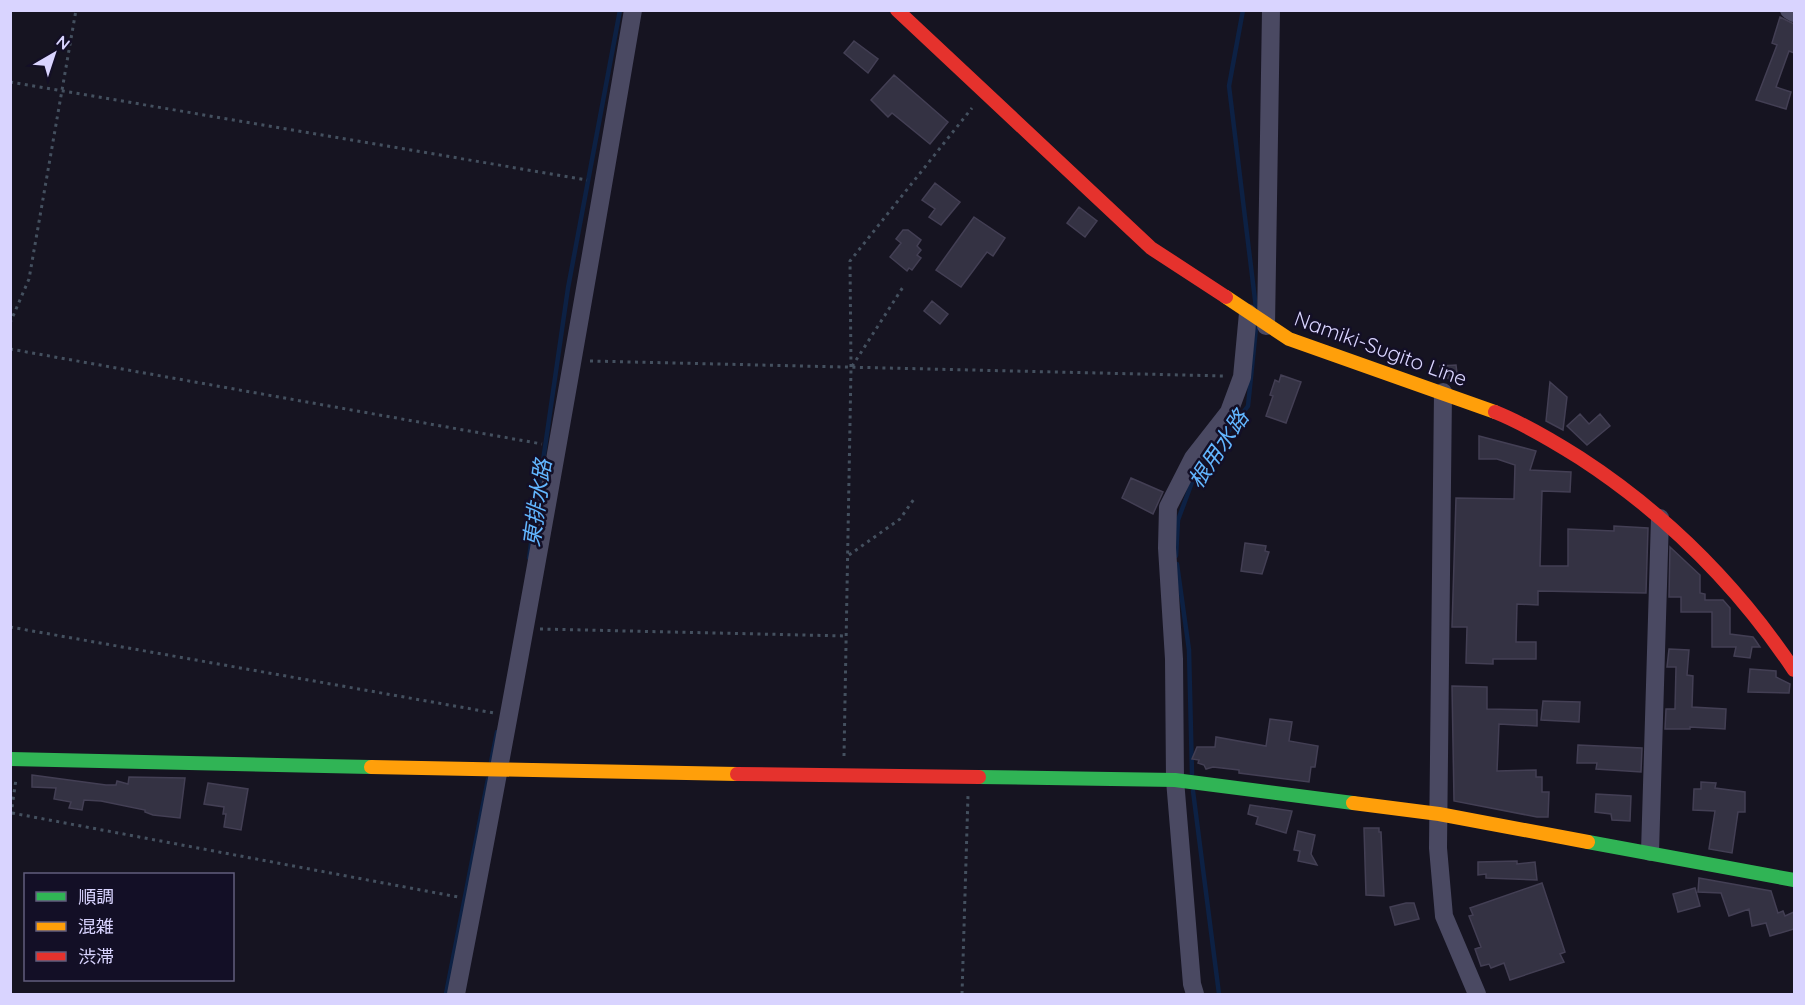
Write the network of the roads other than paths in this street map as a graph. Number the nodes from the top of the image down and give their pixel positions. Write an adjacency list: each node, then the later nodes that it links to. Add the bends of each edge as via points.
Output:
1 (633, 10): 12 (street)
2 (897, 10): 6 (street, Namiki-Sugito Line, via 1151,248)
3 (1271, 10): 7 (street)
4 (1789, 10): 5 (street)
5 (1794, 12)
6 (1248, 313): 7 (street, Namiki-Sugito Line); 13 (street, via 1242,377 1229,412 1193,458 1168,507)
7 (1266, 326): 8 (street, Namiki-Sugito Line, via 1289,339)
8 (1443, 392): 9 (street, Namiki-Sugito Line, via 1519,422 1570,453); 14 (street)
9 (1660, 518): 10 (street, Namiki-Sugito Line, via 1709,562 1740,597); 15 (street)
10 (1794, 670)
11 (14, 759): 12 (street)
12 (500, 770): 13 (street); 17 (street)
13 (1175, 780): 14 (street); 18 (street, via 1182,893)
14 (1439, 814): 15 (street); 19 (street, via 1444,916)
15 (1650, 852): 16 (street)
16 (1794, 880)
17 (456, 994)
18 (1195, 994)
19 (1477, 994)

